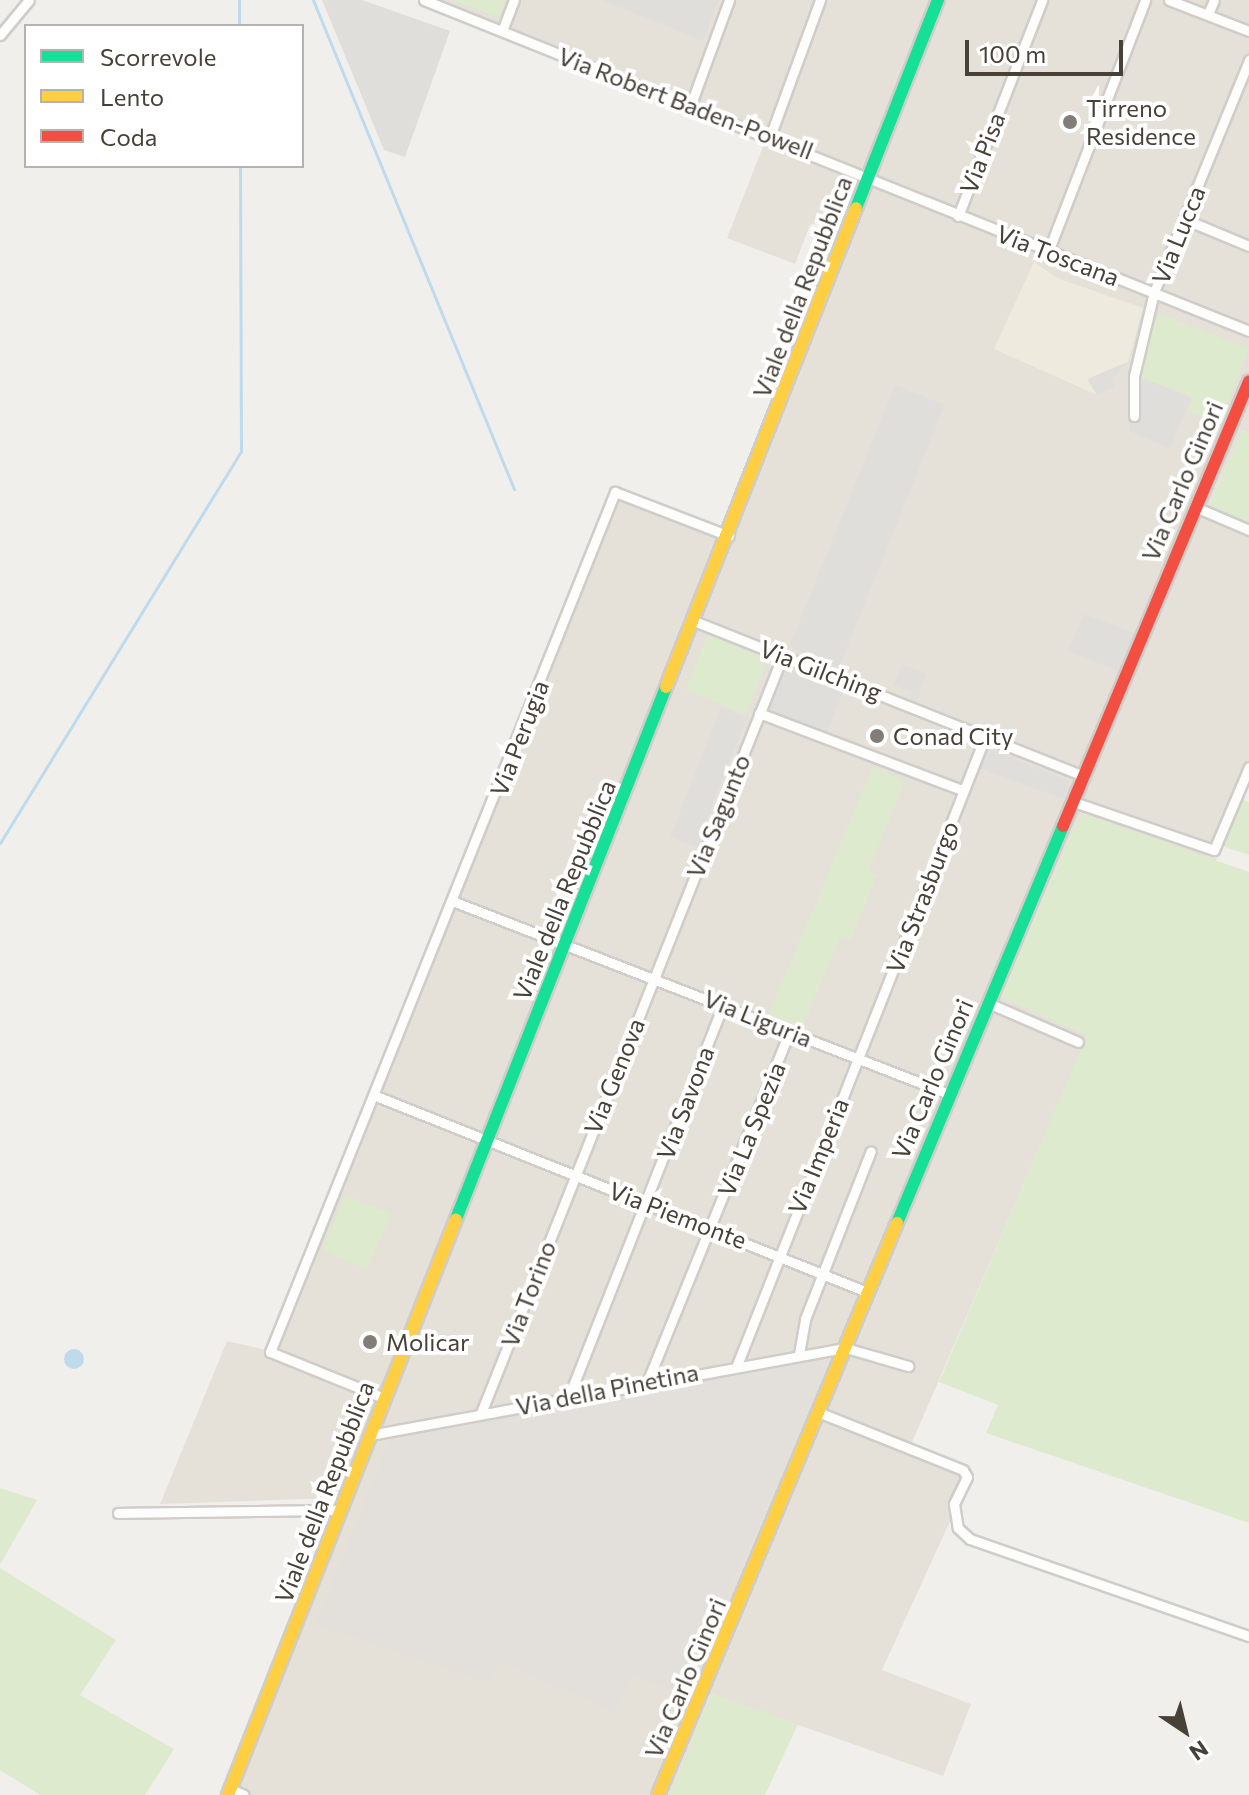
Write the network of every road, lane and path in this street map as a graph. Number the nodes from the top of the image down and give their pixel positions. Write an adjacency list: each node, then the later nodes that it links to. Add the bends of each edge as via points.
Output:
1 (29, 0): 14 (street)
2 (424, 0): 12 (street, Via Robert Baden-Powell)
3 (514, 0): 12 (street)
4 (729, 0): 16 (street)
5 (820, 0): 17 (street)
6 (938, 0): 18 (street, Viale della Repubblica)
7 (1042, 0): 19 (street, Via Pisa)
8 (1145, 0): 22 (street)
9 (1169, 0): 11 (street)
10 (1214, 0): 11 (street)
11 (1208, 14): 13 (street)
12 (502, 31): 16 (street, Via Robert Baden-Powell)
13 (1249, 31)
14 (0, 35)
15 (1249, 60): 20 (street, Via Lucca)
16 (691, 104): 17 (street, Via Robert Baden-Powell)
17 (771, 134): 18 (street, Via Robert Baden-Powell)
18 (869, 177): 19 (street, Via Toscana); 29 (street, Viale della Repubblica)
19 (958, 216): 22 (street, Via Toscana)
20 (1184, 219): 21 (street); 23 (street, Via Lucca)
21 (1249, 246)
22 (1048, 252): 23 (street, Via Toscana)
23 (1154, 292): 24 (street, Via Toscana); 26 (street, Via Lucca, via 1134,376)
24 (1249, 331)
25 (1249, 381): 27 (street, Via Carlo Ginori)
26 (1134, 416)
27 (1195, 507): 28 (street); 35 (street, Via Carlo Ginori)
28 (1249, 530)
29 (729, 536): 30 (street, Viale della Repubblica); 38 (street, Via Perugia, via 615,492)
30 (694, 621): 31 (street, Via Gilching); 39 (street, Viale della Repubblica)
31 (783, 655): 32 (street, Via Sagunto); 33 (street, Via Gilching)
32 (759, 713): 36 (street); 40 (street, Via Sagunto)
33 (985, 737): 35 (street, Via Gilching); 36 (street, Via Strasburgo)
34 (1249, 767): 37 (street, via 1214,850)
35 (1081, 775): 37 (street, Via Carlo Ginori)
36 (962, 790): 45 (street, Via Strasburgo)
37 (1071, 801): 41 (street, Via Carlo Ginori)
38 (455, 902): 39 (street, Via Liguria, via 550,942); 47 (street, Via Perugia)
39 (567, 942): 40 (street, Via Liguria); 48 (street, Viale della Repubblica)
40 (654, 977): 42 (street, Via Liguria); 50 (street, Via Genova)
41 (988, 1003): 44 (street); 46 (street, Via Carlo Ginori)
42 (723, 1005): 43 (street, Via Liguria); 51 (street, Via Savona)
43 (790, 1031): 45 (street, Via Liguria); 52 (street, Via La Spezia)
44 (1078, 1042)
45 (859, 1058): 46 (street, Via Liguria); 53 (street, Via Imperia)
46 (949, 1094): 55 (street, Via Carlo Ginori)
47 (376, 1096): 48 (street, Via Piemonte); 62 (street, Via Perugia, via 270,1352)
48 (488, 1141): 50 (street, Via Piemonte); 62 (street, Viale della Repubblica)
49 (871, 1151): 54 (street)
50 (574, 1174): 51 (street, Via Piemonte); 64 (street, Via Torino)
51 (647, 1202): 52 (street, Via Piemonte); 61 (street, Via Savona)
52 (712, 1228): 53 (street, Via Piemonte); 60 (street, Via La Spezia)
53 (778, 1254): 54 (street, Via Piemonte); 58 (street, Via Imperia)
54 (822, 1272): 55 (street, Via Piemonte); 57 (street)
55 (867, 1292): 56 (street, Via Carlo Ginori)
56 (846, 1348): 57 (street, Via della Pinetina); 59 (street); 63 (street, Via Carlo Ginori)
57 (799, 1354): 58 (street, Via della Pinetina)
58 (737, 1365): 60 (street, Via della Pinetina)
59 (908, 1366)
60 (648, 1380): 61 (street, Via della Pinetina)
61 (569, 1396): 64 (street, Via della Pinetina)
62 (384, 1398): 65 (street, Viale della Repubblica)
63 (818, 1412): 68 (street, via 963,1470 967,1477 954,1504 958,1528 970,1539); 71 (street, Via Carlo Ginori)
64 (481, 1413): 65 (street, Via della Pinetina)
65 (370, 1435): 66 (street, Viale della Repubblica)
66 (340, 1510): 67 (street); 69 (street, Viale della Repubblica)
67 (118, 1513)
68 (1249, 1636)
69 (230, 1792): 70 (street)
70 (244, 1795)
71 (658, 1795)

